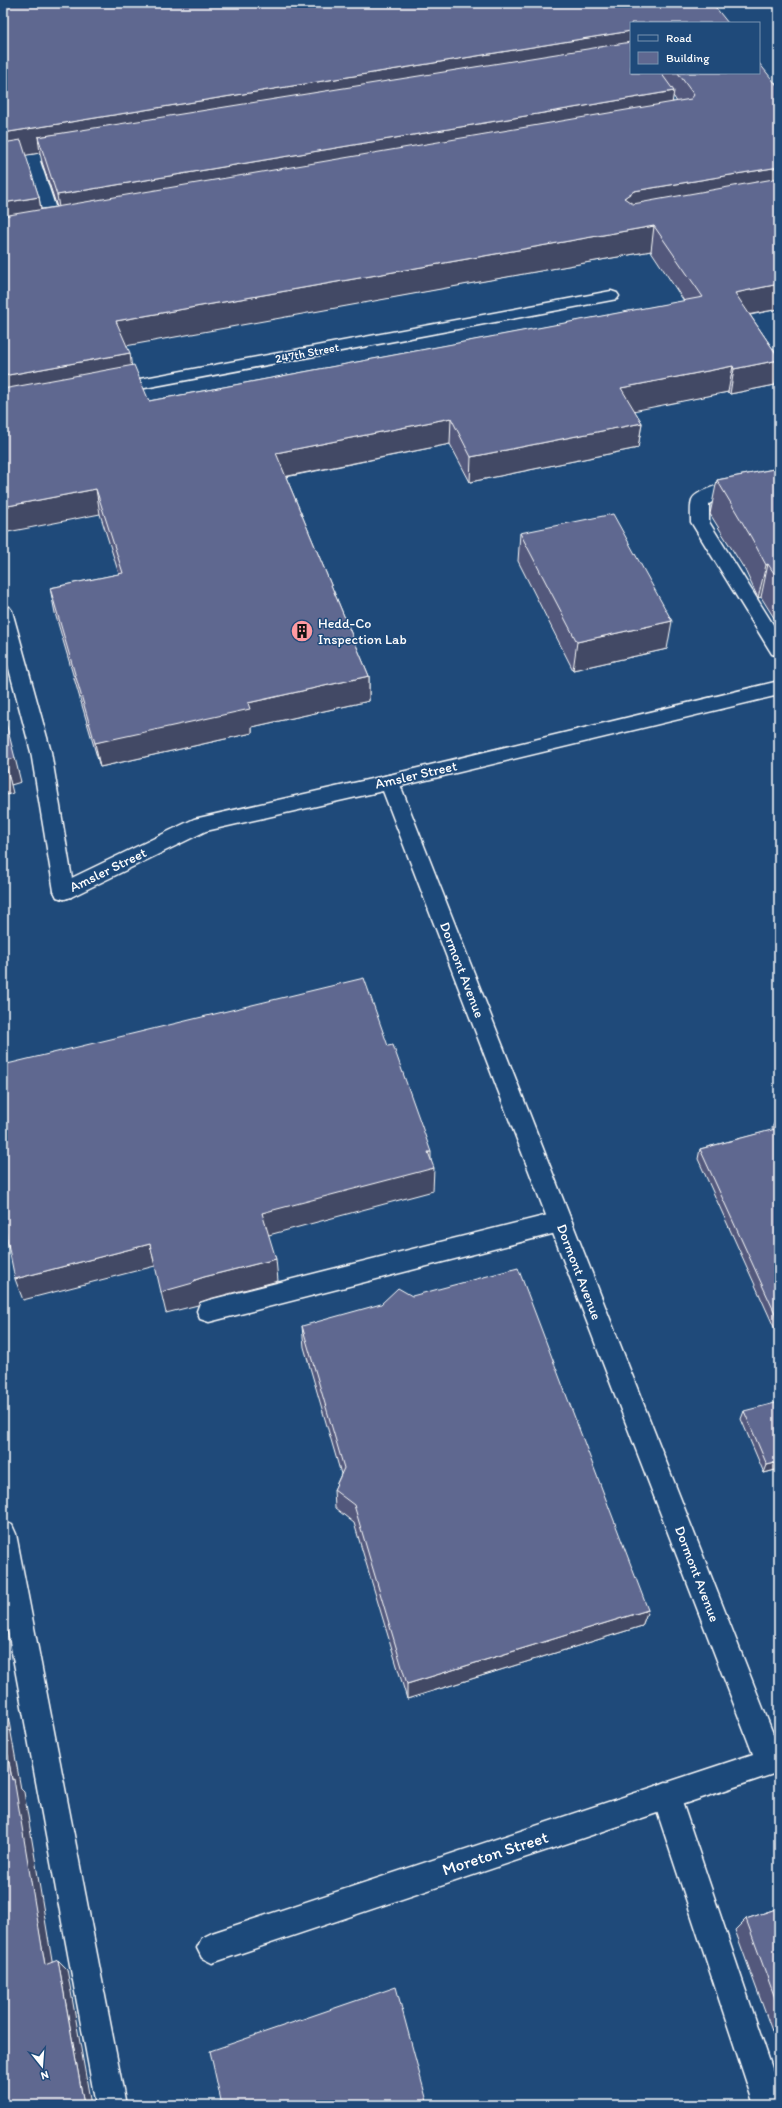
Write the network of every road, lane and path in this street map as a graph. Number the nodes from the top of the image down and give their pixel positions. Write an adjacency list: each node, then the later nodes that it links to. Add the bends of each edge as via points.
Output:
1 (87, 150): 2 (street)
2 (32, 159): 3 (street); 4 (street, via 46,228)
3 (3, 163)
4 (69, 224)
5 (611, 296): 6 (street, 247th Street)
6 (96, 392)
7 (779, 478): 9 (street, via 717,491 700,501 700,522)
8 (3, 611): 11 (street, Amsler Street, via 42,752 64,891 201,824)
9 (779, 649)
10 (779, 688): 11 (street, Amsler Street)
11 (389, 782): 12 (street, Dormont Avenue)
12 (560, 1222): 13 (street); 16 (street, Dormont Avenue)
13 (209, 1311)
14 (3, 1534): 15 (street)
15 (9, 1596): 19 (street)
16 (774, 1763): 17 (street, Moreton Street)
17 (666, 1796): 18 (street, Moreton Street); 20 (street)
18 (212, 1948)
19 (111, 2105)
20 (769, 2105)

